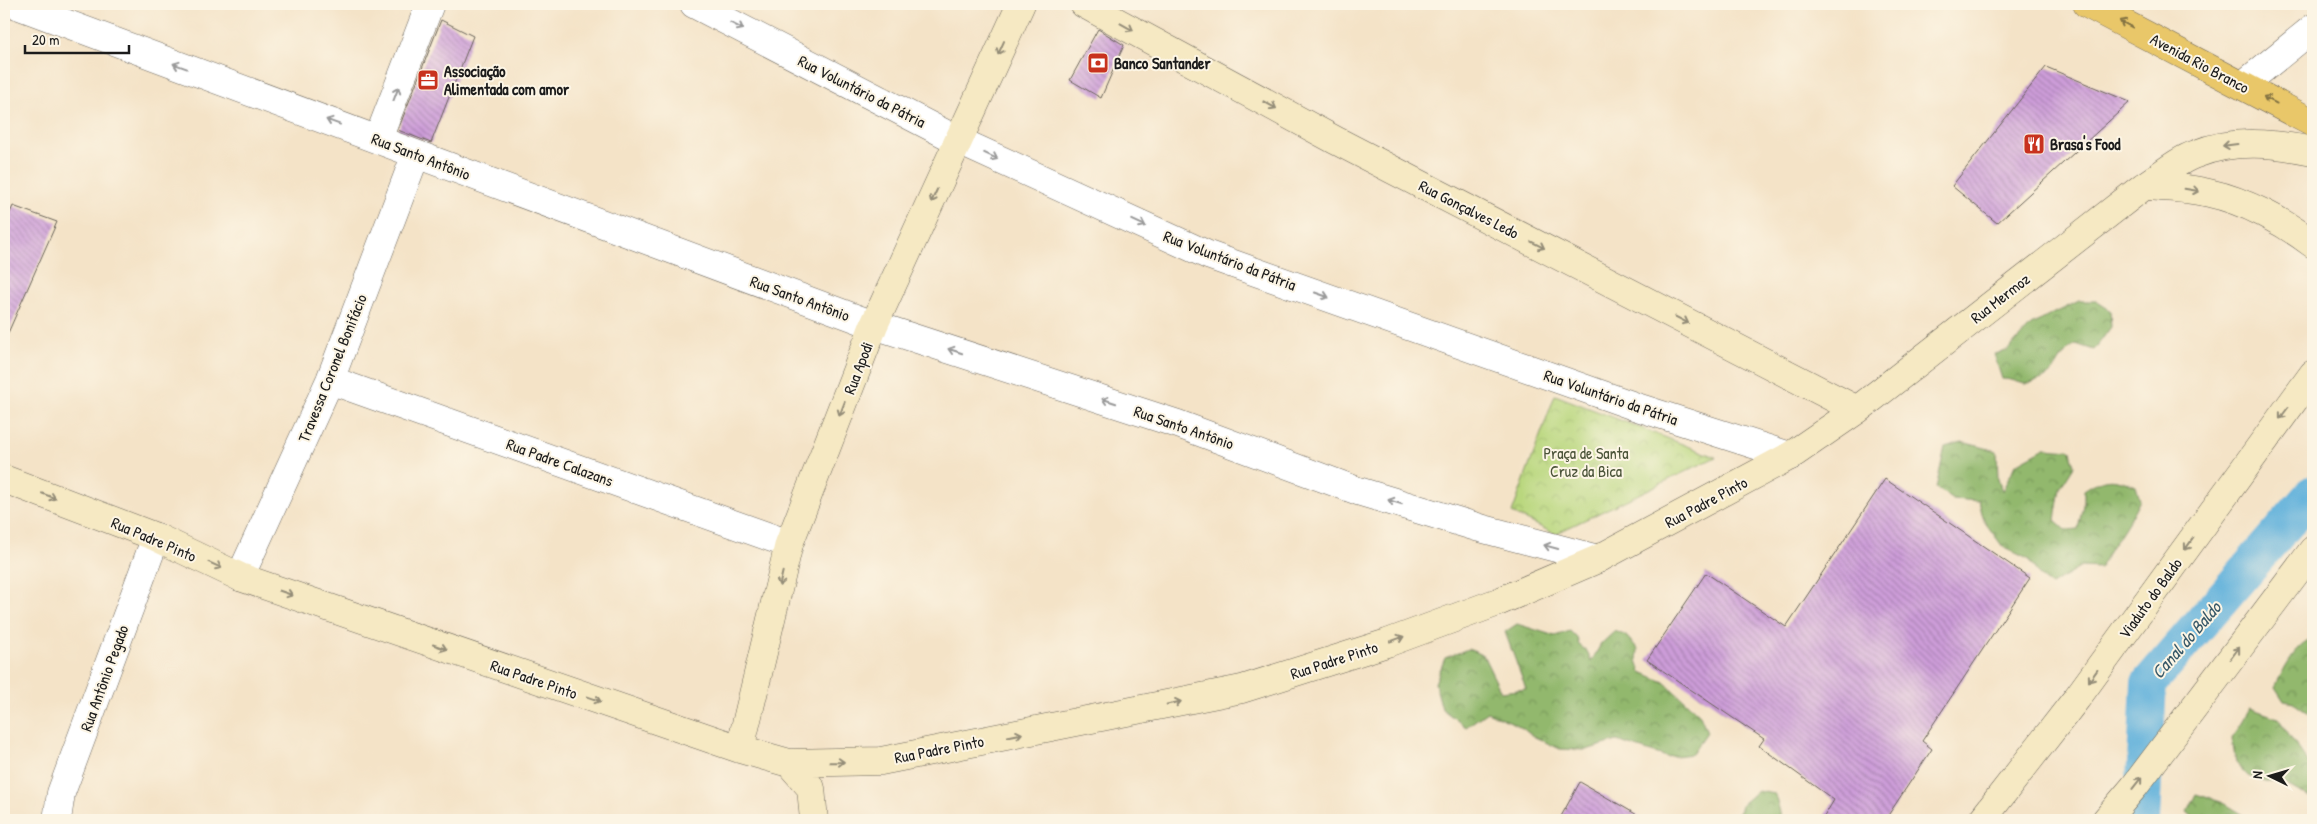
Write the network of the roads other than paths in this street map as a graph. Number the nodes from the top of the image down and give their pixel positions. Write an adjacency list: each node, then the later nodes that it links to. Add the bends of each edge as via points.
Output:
1 (15, 4): 10 (street, Rua Santo Antônio, one-way to 1)
2 (430, 4): 10 (street, one-way to 2)
3 (694, 4): 11 (street, Rua Voluntário da Pátria, one-way to 11)
4 (1021, 4): 11 (street, Rua Apodi, one-way to 11)
5 (1084, 4): 19 (street, Rua Gonçalves Ledo, one-way to 19, via 1335,140)
6 (2087, 4): 8 (main road, Avenida Rio Branco, one-way to 6)
7 (2313, 28): 8 (street)
8 (2243, 86): 9 (main road, Avenida Rio Branco, one-way to 8)
9 (2311, 118)
10 (378, 140): 13 (street, Rua Santo Antônio)
11 (959, 141): 16 (street, Rua Apodi, one-way to 16); 20 (street, Rua Voluntário da Pátria, one-way to 20, via 1208,255 1634,406)
12 (2313, 151): 14 (street, Rua Mermoz, one-way to 14, via 2267,143 2228,144 2194,154)
13 (416, 154): 16 (street, Rua Santo Antônio); 18 (street, Travessa Coronel Bonifácio)
14 (2144, 186): 15 (street, one-way to 15, via 2211,193 2248,206); 19 (street, Rua Mermoz)
15 (2313, 244)
16 (874, 326): 23 (street, Rua Apodi, one-way to 23); 25 (street, Rua Santo Antônio, one-way to 16, via 1358,491 1178,424)
17 (2313, 374): 31 (street, Viaduto do Baldo, one-way to 31, via 2077,698)
18 (330, 380): 23 (street, Rua Padre Calazans); 26 (street, Travessa Coronel Bonifácio)
19 (1857, 410): 20 (street, Rua Padre Pinto)
20 (1790, 456): 25 (street, Rua Padre Pinto)
21 (4, 479): 22 (street, Rua Padre Pinto, one-way to 22)
22 (156, 537): 26 (street, Rua Padre Pinto, one-way to 26); 29 (street, Rua Antônio Pegado, via 61,793)
23 (789, 544): 27 (street, Rua Apodi, one-way to 27)
24 (2313, 550): 32 (street, one-way to 24)
25 (1598, 559): 28 (street, Rua Padre Pinto, one-way to 25, via 881,761 1242,688 1386,643 1498,602)
26 (240, 577): 27 (street, Rua Padre Pinto, one-way to 27)
27 (740, 749): 28 (street, Rua Padre Pinto)
28 (788, 763): 30 (street, via 811,788)
29 (56, 820)
30 (814, 820)
31 (1982, 820)
32 (2106, 820)

